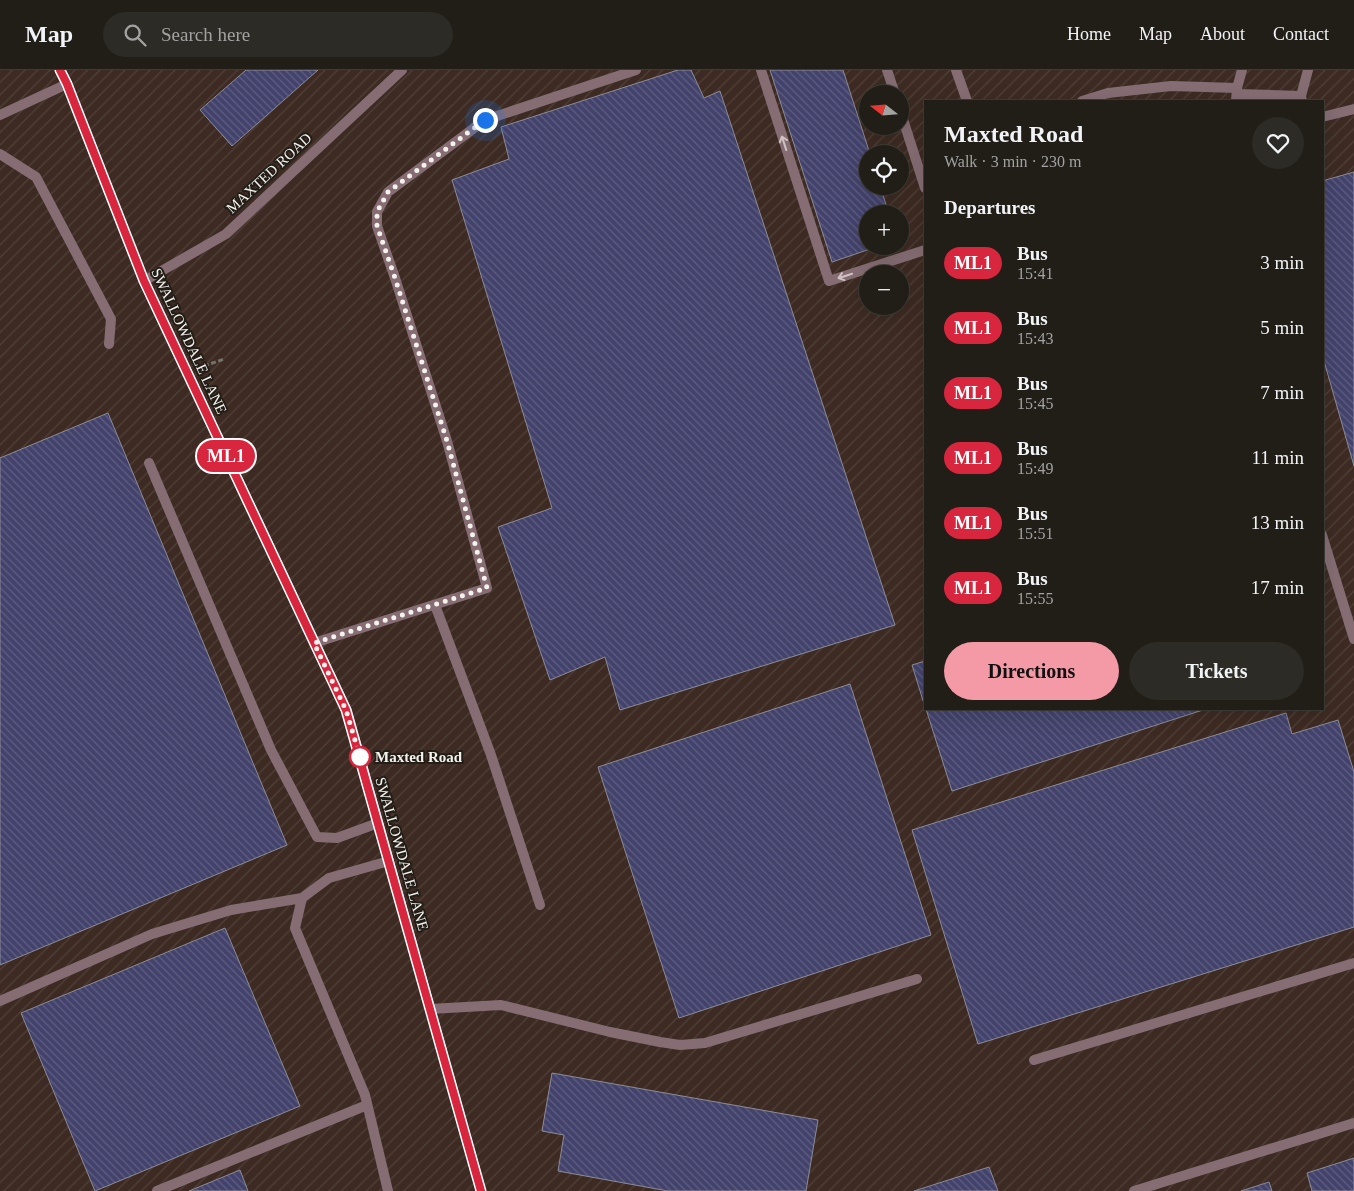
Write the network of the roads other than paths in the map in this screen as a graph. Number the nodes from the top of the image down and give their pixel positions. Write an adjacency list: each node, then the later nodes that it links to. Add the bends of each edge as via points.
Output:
1 (60, 70): 9 (street, SWALLOWDALE LANE)
2 (402, 70): 22 (street, MAXTED ROAD, via 226,234)
3 (636, 70): 26 (street, via 485,120 388,192 377,212 377,226 447,441 487,588)
4 (761, 70): 21 (street, one-way to 4, via 829,281)
5 (887, 70): 10 (street)
6 (956, 70): 13 (street)
7 (1242, 70): 11 (street)
8 (1308, 70): 12 (street)
9 (67, 84): 16 (street); 22 (street, SWALLOWDALE LANE)
10 (892, 85)
11 (1237, 94): 12 (street); 14 (street, via 1171,86 1108,93)
12 (1302, 99)
13 (967, 100)
14 (1085, 100)
15 (1354, 109): 17 (street)
16 (0, 115)
17 (1324, 116)
18 (908, 135): 20 (street)
19 (0, 154): 23 (street, via 36,177 111,319)
20 (924, 185)
21 (924, 250)
22 (144, 281): 28 (street, SWALLOWDALE LANE)
23 (109, 344)
24 (149, 463): 29 (street, via 271,750 317,837 337,838)
25 (1324, 542): 27 (street)
26 (435, 605): 28 (street); 32 (street, via 491,755)
27 (1354, 639)
28 (314, 643): 29 (street, SWALLOWDALE LANE, via 346,710)
29 (378, 823): 30 (street, SWALLOWDALE LANE)
30 (389, 861): 31 (street, via 329,878); 36 (street, SWALLOWDALE LANE)
31 (302, 898): 35 (street, via 231,910 152,934); 38 (street, via 295,928)
32 (540, 905)
33 (1354, 963): 37 (street)
34 (917, 979): 36 (street, via 706,1044 660,1042 501,1004)
35 (0, 1001)
36 (430, 1009): 42 (street, SWALLOWDALE LANE)
37 (1034, 1060)
38 (367, 1105): 40 (street); 41 (street)
39 (1354, 1123): 43 (street)
40 (157, 1191)
41 (388, 1191)
42 (481, 1191)
43 (1134, 1191)

